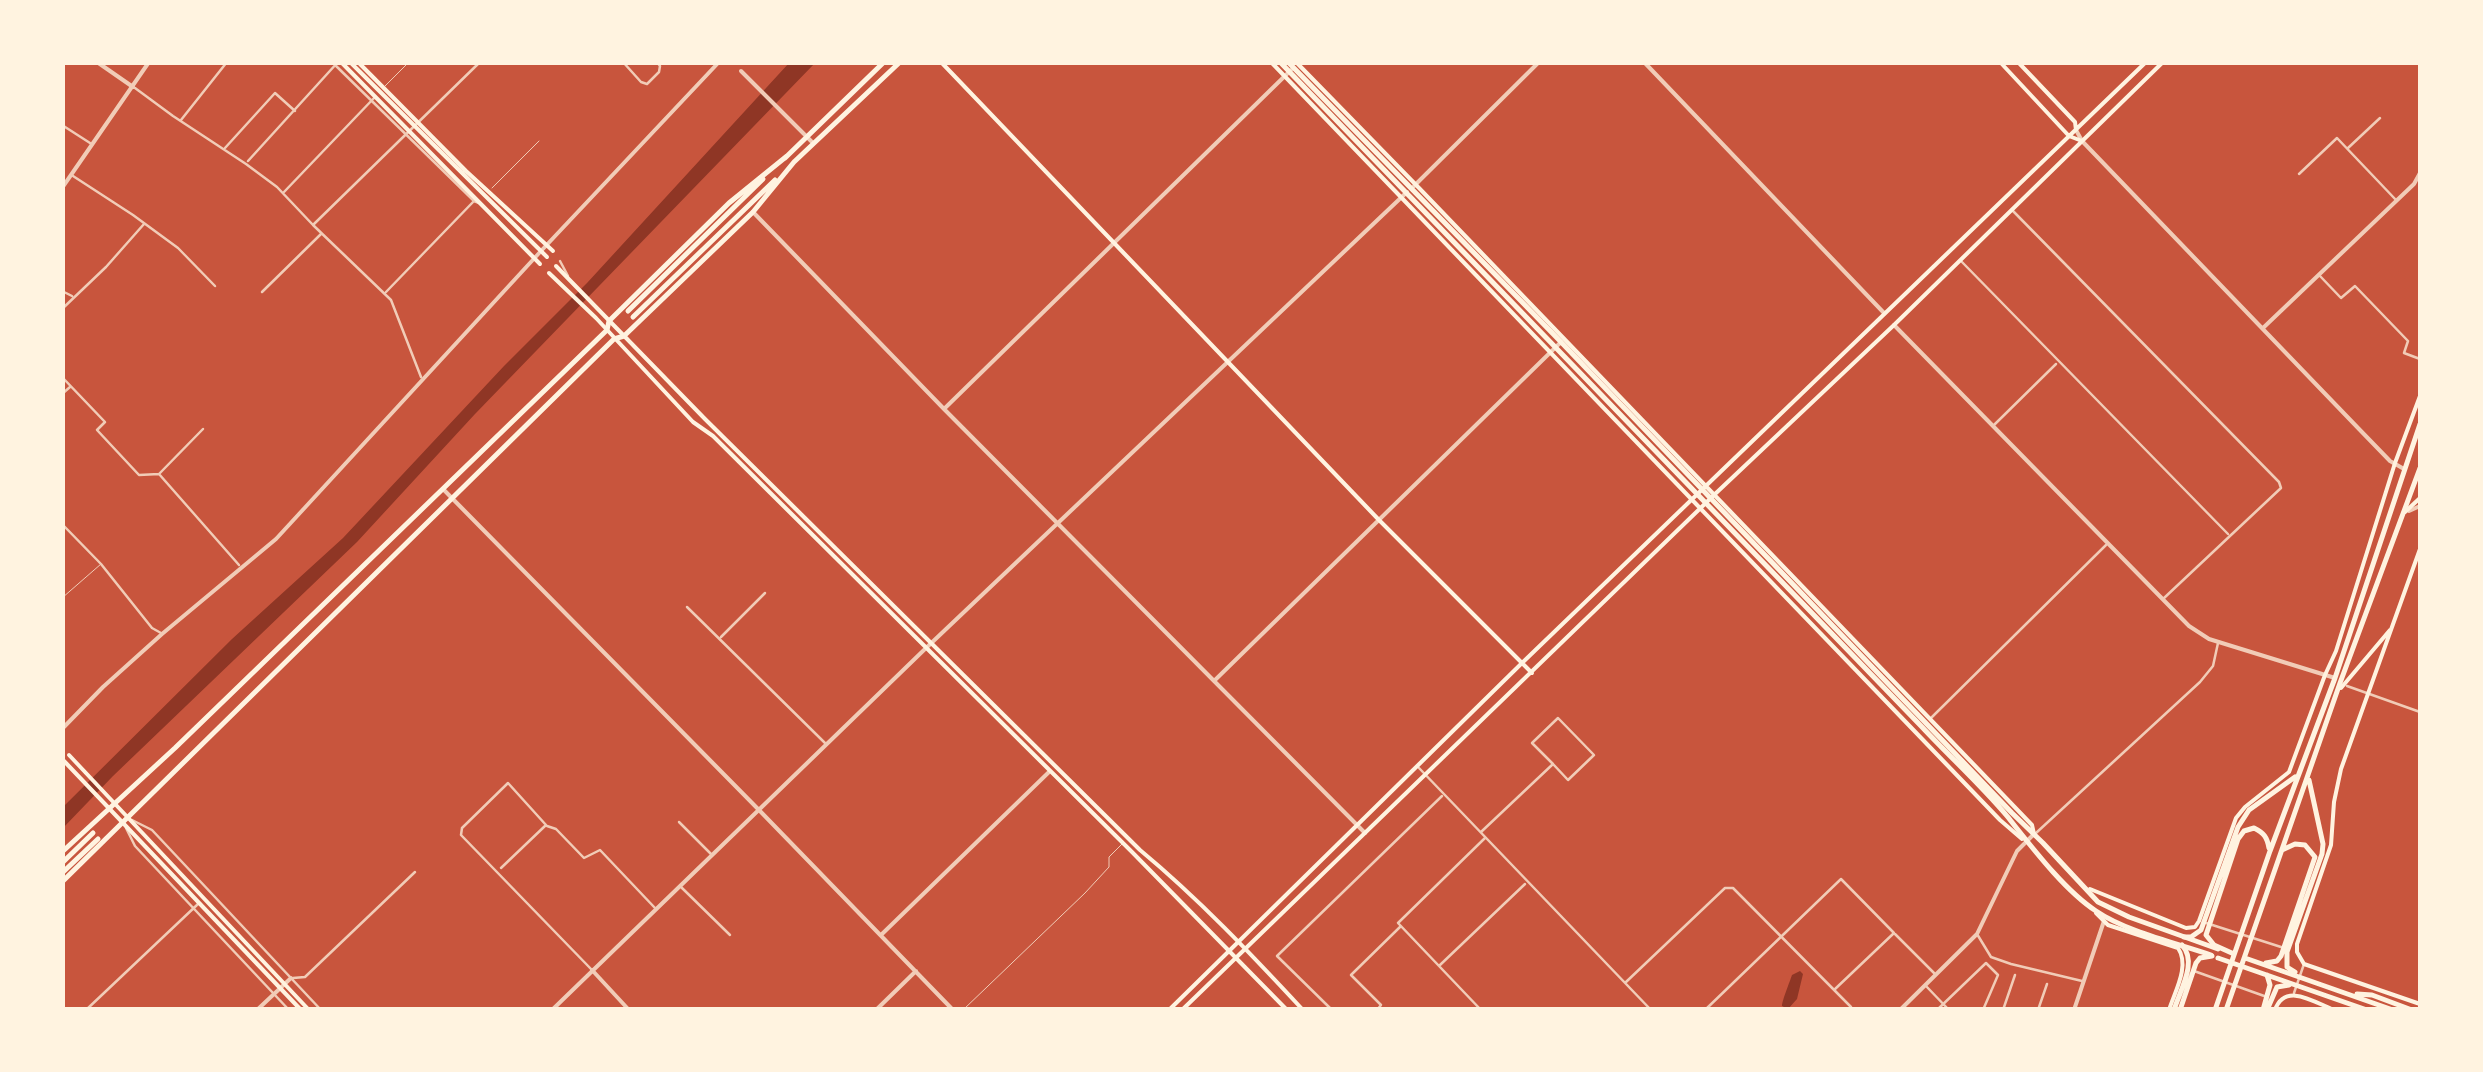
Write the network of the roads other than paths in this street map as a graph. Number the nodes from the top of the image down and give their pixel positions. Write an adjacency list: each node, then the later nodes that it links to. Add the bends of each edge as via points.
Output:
1 (97, 62): 25 (street)
2 (149, 62): 25 (street)
3 (227, 62): 29 (street)
4 (350, 62): 26 (main road)
5 (358, 62): 26 (main road)
6 (409, 62): 26 (lane)
7 (480, 62): 31 (street)
8 (623, 62): 9 (street, via 646,84 660,72)
9 (657, 62)
10 (719, 62): 59 (street)
11 (884, 62): 33 (main road)
12 (900, 62): 37 (main road)
13 (941, 62): 58 (main road)
14 (1271, 62): 23 (main road)
15 (1280, 62): 23 (main road)
16 (1539, 62): 49 (street)
17 (1644, 62): 75 (street)
18 (2000, 62): 34 (main road)
19 (2018, 62): 32 (main road)
20 (2146, 62): 32 (main road)
21 (2163, 62): 36 (main road)
22 (337, 63): 26 (main road); 27 (street)
23 (1292, 67): 49 (main road); 49 (main road); 58 (street)
24 (741, 71): 33 (street)
25 (134, 88): 29 (street); 38 (street)
26 (377, 94): 31 (main road); 31 (main road); 50 (street)
27 (294, 111): 39 (street, via 274,93); 43 (street)
28 (2380, 118): 40 (street)
29 (180, 121): 39 (street)
30 (62, 125): 38 (street)
31 (413, 130): 48 (main road); 51 (main road); 56 (street); 61 (main road)
32 (2076, 130): 34 (main road); 36 (street)
33 (806, 136): 37 (street); 41 (main road)
34 (2069, 136): 36 (main road); 75 (main road)
35 (540, 140): 48 (lane)
36 (2082, 141): 53 (main road); 78 (street)
37 (813, 143): 42 (main road)
38 (92, 145): 46 (street)
39 (224, 149): 43 (street)
40 (2347, 150): 45 (street, via 2336,138); 52 (street)
41 (787, 156): 42 (main road, via 631,314); 76 (main road)
42 (794, 162): 54 (main road)
43 (246, 164): 50 (street)
44 (2420, 172): 52 (street)
45 (2299, 174)
46 (72, 175): 47 (street); 55 (street)
47 (62, 188)
48 (489, 191): 59 (main road)
49 (1408, 191): 82 (main road); 82 (main road); 84 (street); 100 (main road)
50 (283, 193): 56 (street)
51 (475, 200): 63 (main road); 72 (street)
52 (2397, 201): 68 (street)
53 (2012, 210): 64 (main road); 109 (street, via 2279,482)
54 (752, 212): 80 (main road); 91 (street)
55 (145, 223): 69 (street); 73 (street)
56 (313, 226): 57 (street)
57 (322, 233): 71 (street); 72 (street)
58 (1112, 243): 84 (main road); 91 (street)
59 (547, 245): 60 (main road); 61 (street)
60 (553, 250)
61 (541, 251): 62 (main road); 63 (street)
62 (547, 257)
63 (535, 258): 65 (main road); 87 (street)
64 (1960, 260): 77 (main road); 85 (street)
65 (540, 264)
66 (558, 264): 76 (main road)
67 (549, 273): 79 (main road)
68 (2319, 274): 78 (street); 83 (street, via 2341,298 2354,286 2408,341 2404,352)
69 (214, 286)
70 (62, 291): 73 (street)
71 (262, 292)
72 (384, 294): 87 (street)
73 (73, 297): 74 (street)
74 (62, 310)
75 (1884, 313): 100 (main road)
76 (608, 321): 79 (main road); 80 (main road)
77 (1894, 325): 93 (street); 103 (main road)
78 (2263, 328): 95 (street)
79 (606, 330): 81 (main road); 99 (main road)
80 (624, 336): 81 (main road); 122 (main road)
81 (614, 339): 101 (main road); 123 (main road)
82 (1556, 347): 100 (main road); 100 (main road); 106 (street)
83 (2420, 360)
84 (1228, 362): 106 (main road); 108 (street)
85 (2057, 362): 93 (street); 109 (street)
86 (62, 377): 88 (street)
87 (422, 380): 113 (street, via 276,539)
88 (72, 386): 89 (street); 98 (street, via 105,422 96,430 139,475)
89 (62, 394)
90 (2420, 396): 95 (main road)
91 (944, 409): 108 (street)
92 (2420, 424): 97 (main road)
93 (1993, 426): 110 (street)
94 (203, 429): 98 (street)
95 (2395, 463): 97 (street); 126 (main road)
96 (2420, 468): 105 (main road)
97 (2404, 469): 128 (main road)
98 (158, 474): 113 (street)
99 (443, 489): 101 (street); 143 (main road)
100 (1699, 493): 103 (main road); 103 (main road); 124 (main road)
101 (452, 498): 145 (street); 146 (main road)
102 (2420, 498): 105 (main road)
103 (1708, 501): 125 (main road); 131 (main road); 154 (main road)
104 (2420, 506): 105 (street)
105 (2403, 514): 128 (main road)
106 (1379, 520): 124 (main road); 127 (street)
107 (62, 524): 112 (street)
108 (1058, 524): 122 (street); 127 (street)
109 (2229, 535): 116 (street)
110 (2108, 544): 116 (street); 131 (street)
111 (2420, 549): 118 (main road)
112 (101, 564): 115 (lane); 119 (street)
113 (240, 567): 119 (street)
114 (765, 593): 120 (street)
115 (62, 598)
116 (2162, 600): 121 (street)
117 (687, 607): 120 (street)
118 (2394, 625): 128 (main road); 129 (main road)
119 (162, 634): 132 (street)
120 (720, 638): 133 (street)
121 (2218, 642): 126 (street); 152 (street, via 2213,666 2200,682)
122 (932, 643): 123 (street); 181 (main road)
123 (925, 649): 133 (street); 138 (main road)
124 (1522, 663): 125 (main road); 137 (main road)
125 (1532, 674): 140 (main road)
126 (2324, 675): 128 (street); 173 (main road, via 2289,772 2236,818)
127 (1214, 682): 149 (street)
128 (2339, 684): 129 (street); 139 (main road); 141 (main road)
129 (2368, 694): 130 (street); 186 (main road, via 2341,769 2331,845)
130 (2420, 712)
131 (1928, 721): 152 (main road)
132 (62, 729)
133 (826, 745): 145 (street)
134 (70, 755): 143 (main road)
135 (64, 761): 144 (main road)
136 (1552, 764): 136 (street, via 1532,743 1558,718 1594,755 1568,780); 150 (street)
137 (1418, 766): 140 (street); 149 (main road)
138 (1050, 772): 155 (main road); 178 (street)
139 (2298, 775): 157 (main road); 182 (main road, via 2244,816 2202,930)
140 (1425, 776): 142 (street); 151 (main road)
141 (2308, 777): 156 (main road); 198 (main road, via 2322,854 2286,960)
142 (1443, 795): 150 (street); 229 (street, via 1277,956)
143 (115, 802): 144 (main road); 146 (main road)
144 (109, 808): 146 (main road); 158 (main road)
145 (760, 810): 159 (street); 178 (street)
146 (126, 820): 164 (main road); 168 (main road); 169 (street, via 135,846); 199 (street, via 152,830); 205 (main road)
147 (679, 822): 159 (street)
148 (546, 825): 161 (street); 170 (street, via 584,858 600,850); 193 (street, via 508,783 461,836)
149 (1356, 826): 151 (street); 181 (main road)
150 (1480, 833): 153 (street)
151 (1364, 834): 183 (main road)
152 (2034, 834): 154 (street); 167 (main road)
153 (1485, 838): 165 (street); 174 (street)
154 (2026, 842): 171 (main road); 177 (street)
155 (1123, 843): 185 (main road); 224 (lane, via 1085,894)
156 (2282, 850): 189 (main road, via 2304,845 2315,857 2281,956); 244 (main road)
157 (2270, 851): 184 (main road, via 2254,828 2238,839 2206,935); 243 (main road)
158 (62, 852)
159 (712, 855): 166 (street)
160 (62, 862): 163 (main road, via 95,836)
161 (501, 868)
162 (415, 872): 199 (street, via 305,977)
163 (62, 873)
164 (62, 882)
165 (1527, 882): 191 (street); 201 (street)
166 (680, 886): 170 (street); 179 (street)
167 (2085, 888): 175 (main road); 182 (main road, via 2098,902)
168 (200, 902): 169 (street); 205 (main road)
169 (194, 908): 207 (street); 214 (street)
170 (656, 909): 193 (street)
171 (2092, 910): 172 (main road); 182 (main road)
172 (2104, 921): 182 (main road); 200 (street)
173 (2199, 921): 175 (main road); 186 (street)
174 (1399, 925): 191 (street); 230 (street, via 1351,974 1381,1006)
175 (2186, 928): 182 (street)
176 (1894, 933): 180 (street, via 1841,879); 195 (street); 206 (street)
177 (1978, 934): 195 (street); 200 (street, via 1991,957)
178 (881, 935): 194 (street)
179 (730, 936)
180 (1782, 937): 201 (street, via 1733,888 1724,888); 206 (street); 233 (street)
181 (1239, 942): 183 (main road); 185 (main road)
182 (2181, 944): 184 (main road); 187 (main road); 192 (main road); 242 (main road, via 2190,961)
183 (1246, 950): 188 (main road); 228 (main road)
184 (2221, 950): 189 (main road)
185 (1230, 951): 188 (main road); 225 (main road)
186 (2297, 952): 190 (main road)
187 (2215, 956): 197 (main road); 242 (main road, via 2196,963)
188 (1237, 959): 226 (main road); 227 (main road)
189 (2263, 964): 198 (main road)
190 (2304, 964): 208 (street); 213 (main road)
191 (1439, 966): 231 (street)
192 (2184, 967): 210 (street); 242 (main road)
193 (592, 970): 220 (street); 221 (street)
194 (916, 971): 222 (street); 223 (street)
195 (1936, 974): 203 (street)
196 (2015, 974): 239 (street)
197 (2267, 975): 204 (main road); 245 (main road)
198 (2303, 977): 209 (main road)
199 (291, 978): 205 (street); 219 (street)
200 (2083, 982): 241 (street)
201 (1625, 983): 232 (street)
202 (2047, 984): 240 (street)
203 (1925, 985): 212 (street); 235 (street)
204 (2296, 985): 211 (main road); 245 (main road, via 2277,987)
205 (282, 986): 207 (street); 217 (main road); 218 (main road)
206 (1834, 990): 234 (street)
207 (274, 993): 215 (street); 216 (street)
208 (2294, 994): 210 (main road); 247 (main road)
209 (2348, 994): 250 (main road); 251 (main road)
210 (2278, 1001): 246 (main road)
211 (2344, 1002): 248 (main road); 249 (main road)
212 (1944, 1004): 236 (street); 237 (street); 238 (street, via 1986,962 1998,976)
213 (2420, 1004)
214 (86, 1010)
215 (257, 1010)
216 (290, 1010)
217 (301, 1010)
218 (309, 1010)
219 (320, 1010)
220 (552, 1010)
221 (629, 1010)
222 (876, 1010)
223 (953, 1010)
224 (964, 1010)
225 (1169, 1010)
226 (1182, 1010)
227 (1287, 1010)
228 (1302, 1010)
229 (1332, 1010)
230 (1377, 1010)
231 (1481, 1010)
232 (1651, 1010)
233 (1706, 1010)
234 (1849, 1010)
235 (1900, 1010)
236 (1938, 1010)
237 (1949, 1010)
238 (1982, 1010)
239 (2002, 1010)
240 (2038, 1010)
241 (2074, 1010)
242 (2174, 1010)
243 (2215, 1010)
244 (2226, 1010)
245 (2265, 1010)
246 (2275, 1010)
247 (2334, 1010)
248 (2357, 1010)
249 (2367, 1010)
250 (2393, 1010)
251 (2412, 1010)

